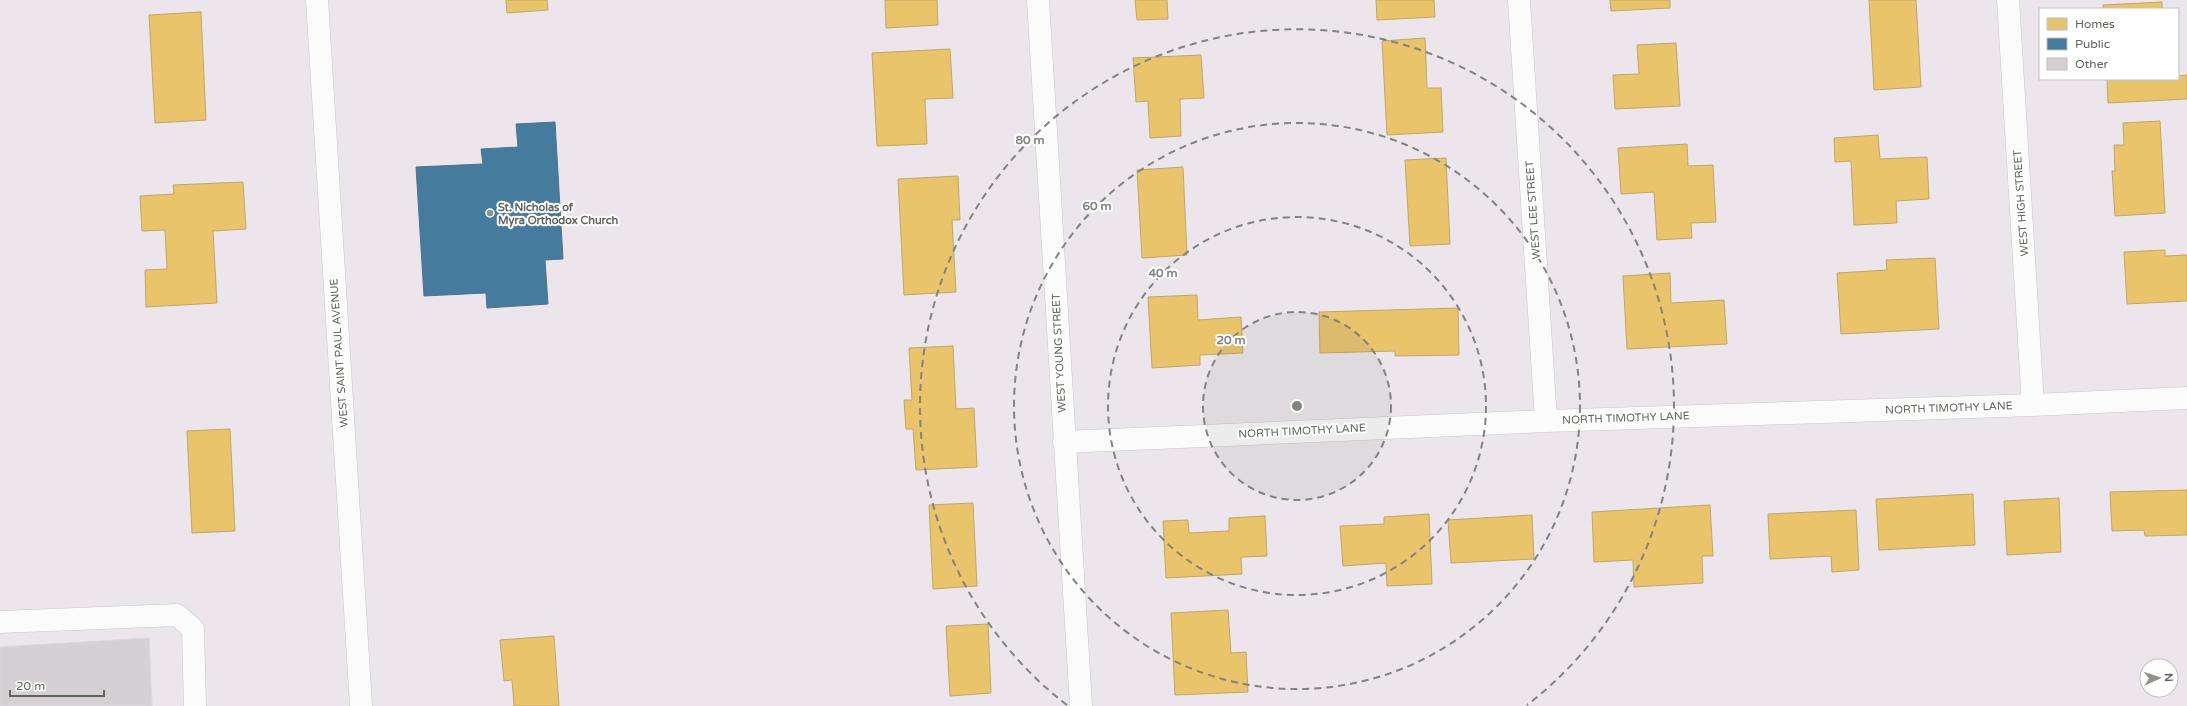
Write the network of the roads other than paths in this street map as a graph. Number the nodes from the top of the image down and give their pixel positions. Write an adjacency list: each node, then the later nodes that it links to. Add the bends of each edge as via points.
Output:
1 (317, 0): 11 (street, WEST SAINT PAUL AVENUE)
2 (1038, 0): 8 (street, WEST YOUNG STREET)
3 (1519, 0): 7 (street, WEST LEE STREET)
4 (2008, 0): 6 (street, WEST HIGH STREET)
5 (2187, 398): 6 (street, NORTH TIMOTHY LANE)
6 (2033, 405): 7 (street, NORTH TIMOTHY LANE)
7 (1546, 420): 8 (street, NORTH TIMOTHY LANE)
8 (1064, 442): 12 (street, WEST YOUNG STREET)
9 (0, 622): 10 (street, via 177,615 193,629)
10 (195, 706)
11 (361, 706)
12 (1081, 706)

